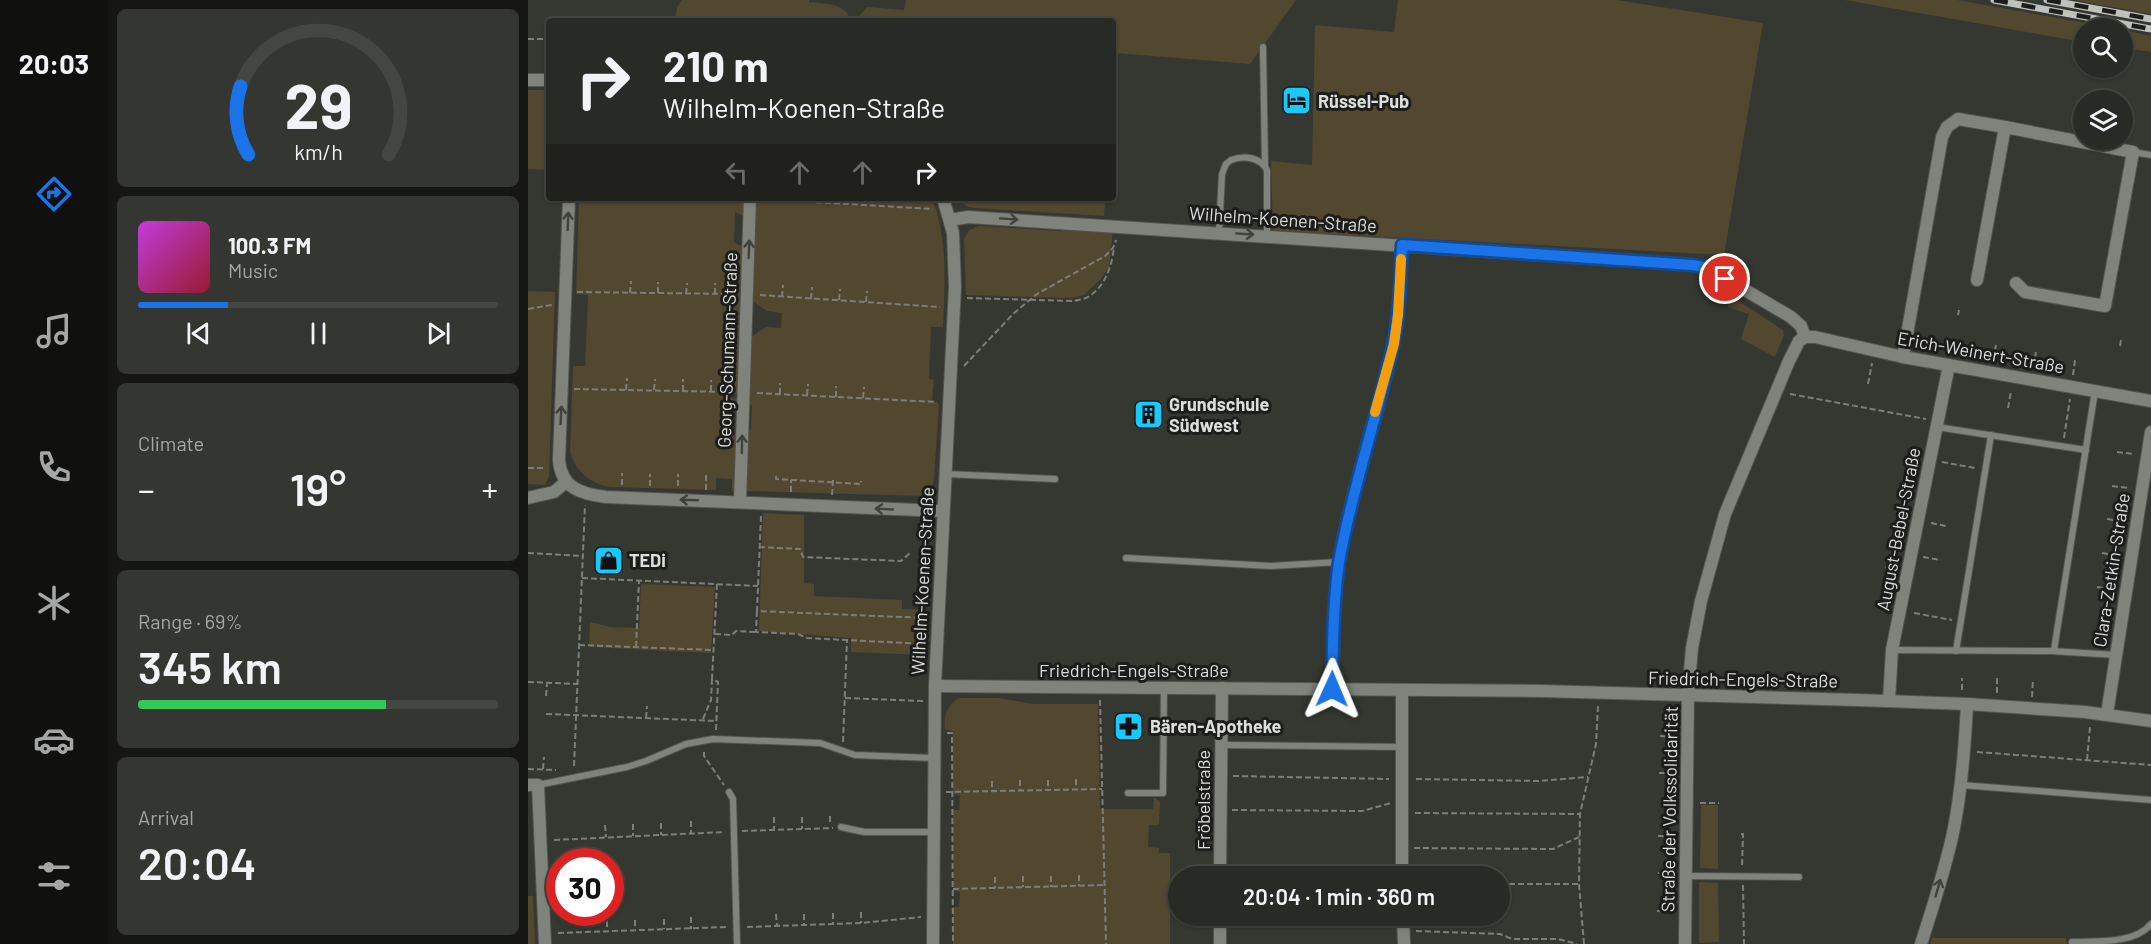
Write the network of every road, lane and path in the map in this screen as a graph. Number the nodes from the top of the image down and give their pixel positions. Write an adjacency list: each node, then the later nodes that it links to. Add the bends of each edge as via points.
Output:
1 (528, 39): 2 (path)
2 (546, 39)
3 (1263, 47): 9 (lane)
4 (528, 80): 5 (street)
5 (546, 80)
6 (2005, 127): 7 (street); 23 (street); 52 (street, via 1960,119 1945,130)
7 (2133, 152): 8 (lane); 26 (street, via 2105,306 2025,292)
8 (2151, 155)
9 (1265, 167): 19 (lane, via 1248,158 1236,158 1226,164 1221,177); 20 (lane)
10 (569, 201): 43 (street, one-way to 10)
11 (750, 201): 111 (street, Georg-Schumann-Straße, one-way to 11)
12 (822, 201): 14 (path)
13 (870, 201): 15 (path)
14 (841, 204): 15 (path)
15 (869, 205): 16 (path)
16 (947, 209): 17 (street, Wilhelm-Koenen-Straße, one-way to 17, via 968,217); 98 (street, Wilhelm-Koenen-Straße, via 954,248 955,299)
17 (1115, 226): 18 (street, Wilhelm-Koenen-Straße); 22 (path)
18 (1134, 227): 19 (street, Wilhelm-Koenen-Straße); 22 (path)
19 (1219, 232): 20 (street, Wilhelm-Koenen-Straße, one-way to 20)
20 (1267, 235): 21 (street, Wilhelm-Koenen-Straße)
21 (1402, 245): 47 (street, Wilhelm-Koenen-Straße, via 1698,266 1790,316 1800,324); 127 (street, via 1394,344)
22 (1114, 246): 41 (path, via 1104,257); 41 (path, via 1110,271 1088,297 1074,301)
23 (1977, 280)
24 (631, 281): 33 (path)
25 (658, 282): 34 (path)
26 (2016, 282)
27 (687, 283): 35 (path)
28 (715, 283): 36 (path)
29 (783, 285): 37 (path)
30 (812, 287): 39 (path)
31 (840, 289): 40 (path)
32 (867, 291): 42 (path)
33 (630, 293)
34 (658, 293)
35 (686, 294)
36 (715, 294)
37 (783, 297)
38 (964, 298): 41 (path)
39 (811, 299)
40 (839, 300)
41 (1031, 300): 58 (path)
42 (867, 302)
43 (565, 304): 44 (path); 92 (street, one-way to 43)
44 (528, 309)
45 (1959, 310): 46 (path)
46 (1958, 315)
47 (1805, 337): 52 (street, Erich-Weinert-Straße); 164 (street, Straße der Volkssolidarität, via 1789,361 1725,514 1701,601)
48 (2121, 340): 50 (path)
49 (1996, 345): 55 (path)
50 (2120, 346)
51 (2036, 352): 57 (path)
52 (1903, 357): 56 (street, Erich-Weinert-Straße)
53 (2075, 360): 59 (path)
54 (1872, 361): 66 (path)
55 (1993, 362)
56 (1949, 365): 74 (street, Erich-Weinert-Straße); 83 (street, August-Bebel-Straße)
57 (2033, 369)
58 (960, 371)
59 (2072, 376)
60 (627, 378): 70 (path)
61 (655, 379): 71 (path)
62 (683, 379): 72 (path)
63 (711, 380): 73 (path)
64 (780, 383): 76 (path)
65 (808, 384): 77 (path)
66 (1868, 384)
67 (836, 386): 78 (path)
68 (864, 387): 80 (path)
69 (2012, 387): 82 (path)
70 (626, 390)
71 (654, 390)
72 (683, 391)
73 (711, 391)
74 (2095, 391): 81 (street, Erich-Weinert-Straße); 87 (lane)
75 (1788, 393): 83 (path)
76 (780, 394)
77 (807, 395)
78 (836, 397)
79 (2070, 397): 86 (path)
80 (863, 398)
81 (2151, 401)
82 (2008, 408)
83 (1937, 424): 85 (lane); 135 (street, August-Bebel-Straße)
84 (2151, 432): 148 (street, Clara-Zetkin-Straße)
85 (1991, 435): 86 (lane); 93 (lane)
86 (2062, 447): 87 (lane)
87 (2086, 450): 147 (lane, via 2056,646)
88 (2117, 452): 89 (path)
89 (2137, 455)
90 (1936, 461): 93 (path)
91 (528, 468): 92 (path)
92 (560, 468): 101 (street)
93 (1986, 470): 137 (lane)
94 (622, 473): 105 (path)
95 (650, 474): 106 (path)
96 (678, 474): 107 (path)
97 (706, 474): 108 (path)
98 (945, 474): 100 (lane); 113 (street, Wilhelm-Koenen-Straße)
99 (776, 476): 102 (path)
100 (1055, 479)
101 (566, 482): 109 (street); 110 (street, via 554,492)
102 (861, 482)
103 (2112, 486): 104 (path)
104 (2132, 488)
105 (622, 489)
106 (650, 490)
107 (678, 491)
108 (705, 492)
109 (587, 494): 111 (street, one-way to 109); 122 (path)
110 (528, 498)
111 (740, 502): 112 (street)
112 (761, 503): 113 (street, one-way to 112); 118 (path)
113 (942, 512): 136 (street, Wilhelm-Koenen-Straße)
114 (2107, 519): 116 (path)
115 (1924, 522): 117 (path)
116 (2126, 522)
117 (1946, 526)
118 (759, 547): 120 (path, via 800,549 803,557 901,561); 131 (path)
119 (528, 553): 122 (path)
120 (910, 553)
121 (2102, 554): 124 (path)
122 (582, 556): 128 (path)
123 (1917, 556): 126 (path)
124 (2121, 556)
125 (1126, 558): 127 (lane, via 1271,566)
126 (1941, 560)
127 (1340, 561): 160 (street, via 1334,605)
128 (582, 578): 129 (path); 142 (path)
129 (639, 580): 130 (path); 143 (path)
130 (717, 584): 131 (path); 139 (path)
131 (758, 586): 134 (path)
132 (2097, 587): 133 (path)
133 (2116, 590)
134 (757, 611): 136 (path); 138 (path)
135 (1900, 611): 137 (path); 145 (street, August-Bebel-Straße)
136 (938, 619): 156 (street, Wilhelm-Koenen-Straße)
137 (1961, 621): 146 (lane)
138 (756, 632): 139 (path); 140 (path)
139 (714, 634): 144 (path)
140 (847, 640): 141 (path); 167 (path)
141 (928, 644)
142 (579, 645): 143 (path); 155 (path)
143 (636, 647): 144 (path)
144 (713, 650): 151 (path)
145 (1892, 650): 146 (lane); 169 (street, August-Bebel-Straße)
146 (1956, 651): 147 (lane)
147 (2051, 651): 148 (lane)
148 (2116, 655): 174 (street, Clara-Zetkin-Straße)
149 (1962, 678): 168 (path)
150 (1997, 678): 163 (path)
151 (712, 679): 177 (path, via 711,700); 178 (path, via 718,682)
152 (2033, 679): 166 (path)
153 (528, 682): 154 (path)
154 (547, 683): 155 (path); 165 (path)
155 (578, 684): 175 (path)
156 (935, 686): 157 (street, Friedrich-Engels-Straße); 170 (street, Wilhelm-Koenen-Straße)
157 (1100, 688): 159 (street, Friedrich-Engels-Straße); 216 (path)
158 (1222, 688): 159 (street, Friedrich-Engels-Straße); 160 (street, Friedrich-Engels-Straße); 184 (street, Fröbelstraße)
159 (1164, 689): 223 (lane, via 1163,793)
160 (1332, 689): 161 (street, Friedrich-Engels-Straße)
161 (1402, 690): 162 (street, Friedrich-Engels-Straße); 185 (street)
162 (1598, 694): 164 (street, Friedrich-Engels-Straße); 207 (path, via 1596,744)
163 (1997, 694)
164 (1688, 695): 169 (street, Friedrich-Engels-Straße); 270 (street, Straße der Volkssolidarität)
165 (546, 696)
166 (2032, 697)
167 (845, 698): 170 (path); 186 (path)
168 (1964, 698): 169 (street, Friedrich-Engels-Straße); 172 (street, Friedrich-Engels-Straße); 187 (street)
169 (1889, 700)
170 (934, 701): 180 (street, Wilhelm-Koenen-Straße)
171 (647, 706): 176 (path)
172 (2092, 712): 174 (street, Friedrich-Engels-Straße); 195 (path)
173 (546, 714): 175 (path)
174 (2107, 714): 179 (street, Friedrich-Engels-Straße)
175 (576, 715): 176 (path); 203 (path)
176 (646, 718): 177 (path)
177 (702, 720): 178 (path)
178 (717, 721): 183 (path)
179 (2151, 721)
180 (934, 733): 192 (street, Wilhelm-Koenen-Straße); 220 (path, via 952,733)
181 (1660, 736): 182 (path)
182 (1679, 737)
183 (716, 739): 186 (lane, via 820,743); 203 (lane, via 686,744 627,767)
184 (1221, 745): 185 (lane); 206 (street, Fröbelstraße)
185 (1402, 747): 209 (street)
186 (843, 751): 192 (lane)
187 (1964, 751): 188 (path); 214 (street)
188 (2001, 754): 191 (path); 194 (path)
189 (704, 756): 219 (path)
190 (544, 757): 201 (path)
191 (2042, 757): 193 (path); 196 (path)
192 (933, 758): 222 (street, Wilhelm-Koenen-Straße)
193 (2082, 759): 195 (path); 199 (path)
194 (2001, 760)
195 (2087, 760): 197 (path)
196 (2041, 763)
197 (2123, 763): 198 (path); 202 (path)
198 (2151, 765)
199 (2082, 766)
200 (528, 769): 201 (path)
201 (543, 769): 203 (path)
202 (2123, 769)
203 (574, 773): 213 (lane)
204 (1659, 773): 205 (path)
205 (1677, 774)
206 (1221, 776): 209 (path); 235 (street, Fröbelstraße)
207 (1588, 777): 209 (path, via 1539,781); 243 (path)
208 (1076, 779): 215 (path)
209 (1402, 779): 230 (street)
210 (1020, 780): 218 (path)
211 (1048, 780): 217 (path)
212 (992, 781): 221 (path)
213 (533, 785): 264 (street)
214 (1961, 785): 224 (lane); 315 (street, one-way to 214, via 1949,850)
215 (1076, 789): 216 (path); 217 (path)
216 (1102, 789): 277 (path)
217 (1048, 790): 218 (path)
218 (1020, 791): 221 (path)
219 (729, 792): 255 (lane, via 733,799)
220 (952, 792): 221 (path); 222 (path); 282 (path)
221 (992, 792)
222 (933, 793): 256 (street, Wilhelm-Koenen-Straße)
223 (1128, 793)
224 (2151, 800)
225 (1698, 803): 226 (path)
226 (1719, 803)
227 (1256, 806): 236 (path)
228 (1296, 806): 237 (path)
229 (1336, 806): 238 (path)
230 (1402, 806): 238 (path); 239 (path); 265 (street)
231 (1443, 807): 239 (path)
232 (1480, 807): 240 (path)
233 (1514, 808): 241 (path)
234 (1545, 808): 242 (path)
235 (1220, 810): 236 (path); 266 (street, Fröbelstraße)
236 (1255, 810): 237 (path)
237 (1296, 811): 238 (path)
238 (1335, 811)
239 (1442, 813): 240 (path)
240 (1481, 813): 241 (path)
241 (1514, 814): 242 (path)
242 (1545, 814): 243 (path)
243 (1580, 814): 262 (path)
244 (802, 816): 253 (path)
245 (830, 816): 252 (path)
246 (774, 817): 254 (path)
247 (691, 821): 257 (path)
248 (661, 823): 258 (path)
249 (633, 824): 261 (path)
250 (605, 825): 263 (path)
251 (842, 827): 252 (path); 256 (lane, via 864,832)
252 (830, 828): 253 (path)
253 (802, 829): 254 (path)
254 (774, 830): 255 (path)
255 (733, 831): 257 (path); 306 (lane)
256 (933, 832): 307 (street, Wilhelm-Koenen-Straße)
257 (691, 834): 258 (path)
258 (661, 835): 261 (path)
259 (1658, 836): 260 (path)
260 (1676, 836)
261 (633, 837): 263 (path)
262 (1579, 837): 265 (path, via 1553,849); 276 (path)
263 (606, 838): 264 (path)
264 (541, 840): 305 (street)
265 (1402, 848): 267 (street)
266 (1220, 866)
267 (1402, 866)
268 (1658, 873): 270 (path)
269 (1079, 875): 278 (path)
270 (1681, 875): 274 (lane); 314 (street, Straße der Volkssolidarität)
271 (1023, 876): 279 (path)
272 (1051, 876): 280 (path)
273 (995, 877): 281 (path)
274 (1799, 877)
275 (1510, 884): 276 (path)
276 (1579, 884): 313 (path)
277 (1105, 885): 278 (path); 309 (path)
278 (1079, 886): 280 (path)
279 (1023, 887): 280 (path); 281 (path)
280 (1051, 887)
281 (995, 888): 282 (path)
282 (953, 889): 308 (path)
283 (1657, 911): 285 (path)
284 (861, 912): 293 (path)
285 (1676, 912)
286 (833, 913): 292 (path)
287 (777, 914): 297 (path)
288 (804, 914): 295 (path)
289 (691, 917): 300 (path)
290 (664, 919): 301 (path)
291 (635, 920): 302 (path)
292 (833, 924)
293 (861, 924)
294 (2151, 924): 316 (lane, via 2144,933 2128,941)
295 (804, 925)
296 (608, 926): 303 (path)
297 (777, 926)
298 (1220, 926): 310 (street)
299 (1404, 926): 304 (street)
300 (692, 928)
301 (664, 929)
302 (635, 930)
303 (608, 931)
304 (1404, 931): 311 (street); 312 (path, via 1500,934 1512,939 1558,939)
305 (545, 944)
306 (737, 944)
307 (933, 944)
308 (953, 944)
309 (1106, 944)
310 (1220, 944)
311 (1404, 944)
312 (1577, 944)
313 (1584, 944)
314 (1685, 944)
315 (1921, 944)
316 (2072, 944)

